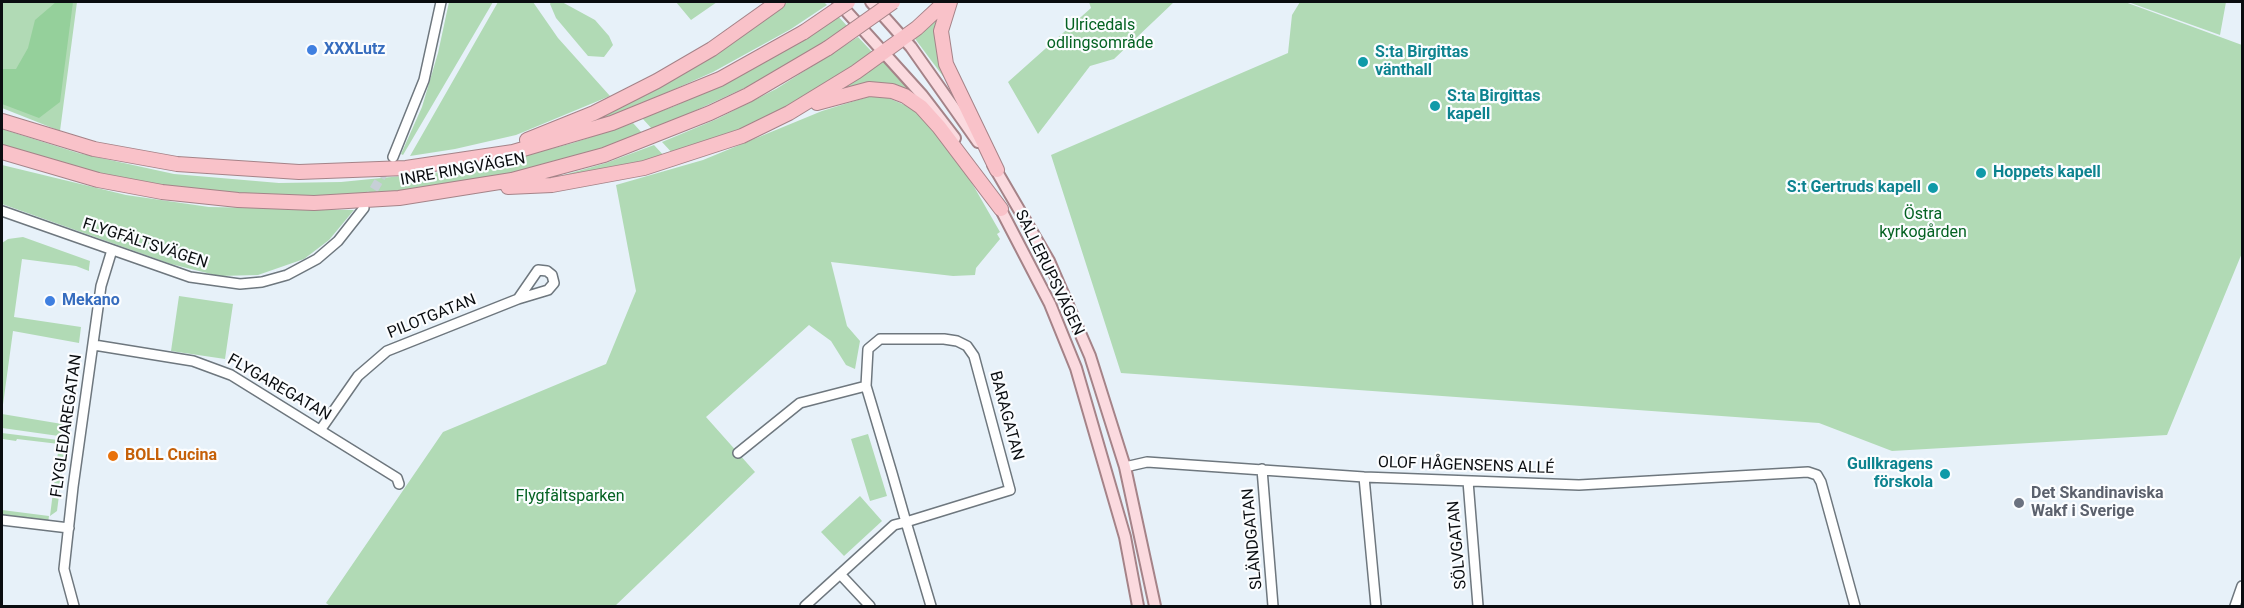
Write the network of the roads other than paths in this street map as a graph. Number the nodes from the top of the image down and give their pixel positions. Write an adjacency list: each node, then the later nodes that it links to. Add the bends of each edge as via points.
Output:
1 (441, 2): 16 (street, via 424,80)
2 (761, 2): 10 (highway)
3 (778, 2): 10 (highway)
4 (838, 2): 12 (main road, SALLERUPSVÄGEN)
5 (848, 2): 17 (highway, INRE RINGVÄGEN, bridge, via 804,32 720,79 612,123 513,152)
6 (871, 2): 11 (main road, SALLERUPSVÄGEN)
7 (893, 2): 19 (highway, INRE RINGVÄGEN, bridge, via 828,48 748,95 648,140 562,167)
8 (945, 2): 11 (highway)
9 (950, 2): 18 (highway, via 941,31 946,64)
10 (734, 34): 17 (highway, via 668,75 594,113 526,140 461,154)
11 (903, 38): 12 (highway); 18 (main road, SALLERUPSVÄGEN)
12 (885, 51): 13 (highway); 21 (main road, SALLERUPSVÄGEN, via 944,122)
13 (789, 113): 19 (highway, via 717,146 644,168 552,185); 21 (highway, via 858,91 905,96 939,127)
14 (2, 122): 17 (highway, INRE RINGVÄGEN, via 94,150 224,169 336,172)
15 (2, 152): 19 (highway, INRE RINGVÄGEN, via 98,180 238,200 357,201)
16 (393, 157)
17 (445, 164)
18 (997, 170): 29 (main road, SALLERUPSVÄGEN, via 1071,308 1110,412)
19 (488, 184)
20 (364, 208): 23 (street, FLYGFÄLTSVÄGEN, via 338,241 317,259 287,275 262,282 240,284 190,277)
21 (1001, 209): 43 (main road, SALLERUPSVÄGEN, via 1050,304 1076,368 1125,537)
22 (2, 211): 23 (street, FLYGFÄLTSVÄGEN)
23 (112, 249): 25 (street, FLYGLEDAREGATAN, via 101,286)
24 (518, 299): 27 (street, PILOTGATAN, via 387,351 358,376)
25 (94, 345): 27 (street, FLYGAREGATAN, via 213,367 244,381); 36 (street, FLYGLEDAREGATAN)
26 (866, 386): 28 (street, via 800,403); 35 (street); 35 (street, BARAGATAN, via 868,349 880,339 957,341 974,356 1010,490)
27 (321, 429): 33 (street, FLYGAREGATAN, via 397,478)
28 (738, 453)
29 (1125, 467): 30 (street, OLOF HÅGENSENS ALLÉ, via 1147,462); 44 (main road, SALLERUPSVÄGEN)
30 (1262, 469): 31 (street, OLOF HÅGENSENS ALLÉ); 45 (street, SLÄNDGATAN)
31 (1364, 477): 32 (street, OLOF HÅGENSENS ALLÉ); 46 (street)
32 (1468, 481): 47 (street, SÖLVGATAN); 48 (street, OLOF HÅGENSENS ALLÉ, via 1579,485 1808,472 1821,482)
33 (399, 484)
34 (2, 520): 36 (street)
35 (906, 522): 37 (street, via 894,525); 42 (street)
36 (69, 528): 39 (street, FLYGLEDAREGATAN, via 64,569)
37 (840, 573): 40 (street); 41 (street)
38 (2242, 586): 49 (street)
39 (74, 606)
40 (805, 606)
41 (870, 606)
42 (931, 606)
43 (1138, 606)
44 (1155, 606)
45 (1273, 606)
46 (1376, 606)
47 (1478, 606)
48 (1855, 606)
49 (2235, 606)

